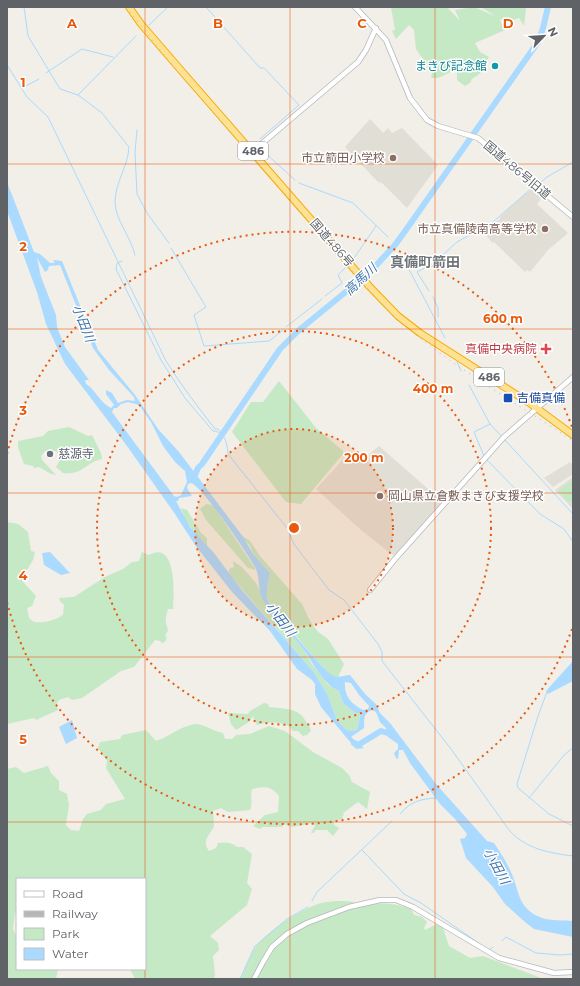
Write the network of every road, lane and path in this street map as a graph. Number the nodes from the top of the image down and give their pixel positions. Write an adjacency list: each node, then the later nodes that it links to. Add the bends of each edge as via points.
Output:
1 (129, 7): 4 (highway, 国道486号 / 486, via 146,30)
2 (355, 7): 3 (street, 国道486号旧道)
3 (376, 28): 4 (street, via 358,62); 5 (street, 国道486号旧道, via 386,40 408,93 422,115 438,126 472,135 489,146)
4 (253, 151): 7 (highway, 国道486号 / 486, via 323,233 404,321 435,344)
5 (573, 217)
6 (573, 377): 7 (street)
7 (537, 408): 8 (highway, 国道486号 / 486); 9 (street, via 503,439)
8 (573, 435)
9 (370, 590)
10 (573, 972): 11 (street, via 554,972 499,958 413,907 396,900 380,900 349,907 307,923 287,934 272,947)
11 (254, 979)

